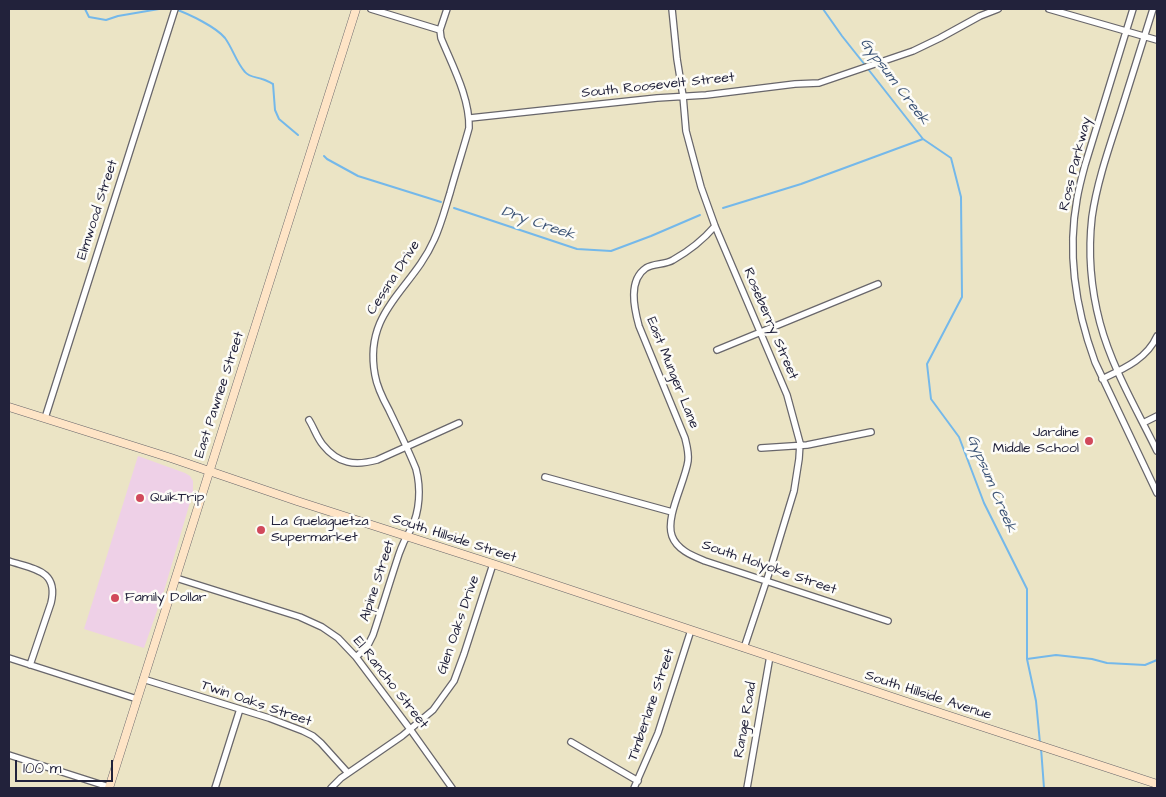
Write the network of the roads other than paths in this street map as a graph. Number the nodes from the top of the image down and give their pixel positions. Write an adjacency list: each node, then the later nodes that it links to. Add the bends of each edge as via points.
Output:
1 (356, 9): 34 (main road, East Pawnee Street)
2 (371, 9): 10 (street)
3 (447, 9): 10 (street)
4 (672, 9): 14 (street, Roseberry Street)
5 (998, 9): 14 (street, South Roosevelt Street, via 913,51 819,83)
6 (1048, 9): 11 (street)
7 (1133, 9): 11 (street, Ross Parkway)
8 (1153, 9): 12 (street, Ross Parkway)
9 (175, 11): 25 (street, Elmwood Street)
10 (440, 30): 15 (street)
11 (1126, 31): 12 (street); 22 (street, Ross Parkway, via 1085,165 1073,237 1079,312)
12 (1144, 36): 13 (street); 21 (street, Ross Parkway, via 1102,169 1090,240 1096,302)
13 (1157, 40)
14 (683, 96): 15 (street, South Roosevelt Street); 16 (street, Roseberry Street, via 686,131)
15 (470, 118): 31 (street, Cessna Drive, via 435,238 419,266 387,308 375,334 375,377)
16 (715, 226): 18 (street, Roseberry Street); 37 (street, East Munger Lane, via 690,250 670,262 647,267 637,277 635,289 634,308 639,326 688,452 688,462)
17 (878, 284): 18 (street)
18 (760, 332): 20 (street); 30 (street, Roseberry Street, via 787,396)
19 (1157, 336): 21 (street, via 1148,352)
20 (718, 350)
21 (1118, 371): 22 (street); 28 (street, Ross Parkway)
22 (1102, 379): 36 (street, Ross Parkway)
23 (9, 407): 25 (main road, South Hillside Street)
24 (1157, 416): 28 (street)
25 (45, 418): 34 (main road, South Hillside Street)
26 (309, 420): 31 (street, via 322,445 351,463 378,460)
27 (459, 423): 31 (street)
28 (1144, 423): 33 (street, Ross Parkway)
29 (872, 432): 30 (street)
30 (800, 446): 32 (street); 42 (street, Roseberry Street, via 794,491)
31 (406, 447): 38 (street, Cessna Drive, via 418,477 419,496 418,508)
32 (761, 448)
33 (1157, 451)
34 (208, 472): 38 (main road, South Hillside Street); 41 (main road, East Pawnee Street)
35 (545, 477): 37 (street)
36 (1157, 493)
37 (672, 512): 42 (street, South Holyoke Street, via 672,537 687,553)
38 (406, 536): 40 (main road, South Hillside Street); 47 (street, Alpine Street, via 373,635 367,647)
39 (9, 561): 49 (street, via 35,570 52,584 51,603)
40 (493, 564): 44 (main road, South Hillside Street); 53 (street, Glen Oaks Drive, via 454,681 433,710)
41 (176, 578): 47 (street, El Rancho Street, via 300,616 322,626); 50 (main road, East Pawnee Street)
42 (766, 581): 43 (street, South Holyoke Street); 45 (street, Roseberry Street)
43 (888, 621)
44 (691, 630): 45 (main road, South Hillside Avenue); 57 (street, Timberlane Street, via 658,733)
45 (744, 648): 46 (main road, South Hillside Avenue)
46 (770, 656): 58 (main road, South Hillside Avenue); 64 (street, Range Road)
47 (356, 657): 53 (street, El Rancho Street)
48 (9, 658): 49 (street)
49 (30, 665): 51 (street)
50 (144, 679): 51 (main road, East Pawnee Street); 52 (street, Twin Oaks Street)
51 (137, 699): 59 (main road, East Pawnee Street)
52 (240, 709): 56 (street, Twin Oaks Street, via 313,736); 60 (street)
53 (410, 729): 56 (street, Glen Oaks Drive); 62 (street, El Rancho Street)
54 (570, 742): 57 (street)
55 (9, 755): 59 (street)
56 (348, 773): 61 (street, Glen Oaks Drive)
57 (638, 780): 63 (street, Timberlane Street)
58 (1157, 784)
59 (109, 788)
60 (215, 788)
61 (331, 788)
62 (452, 788)
63 (634, 788)
64 (747, 788)

